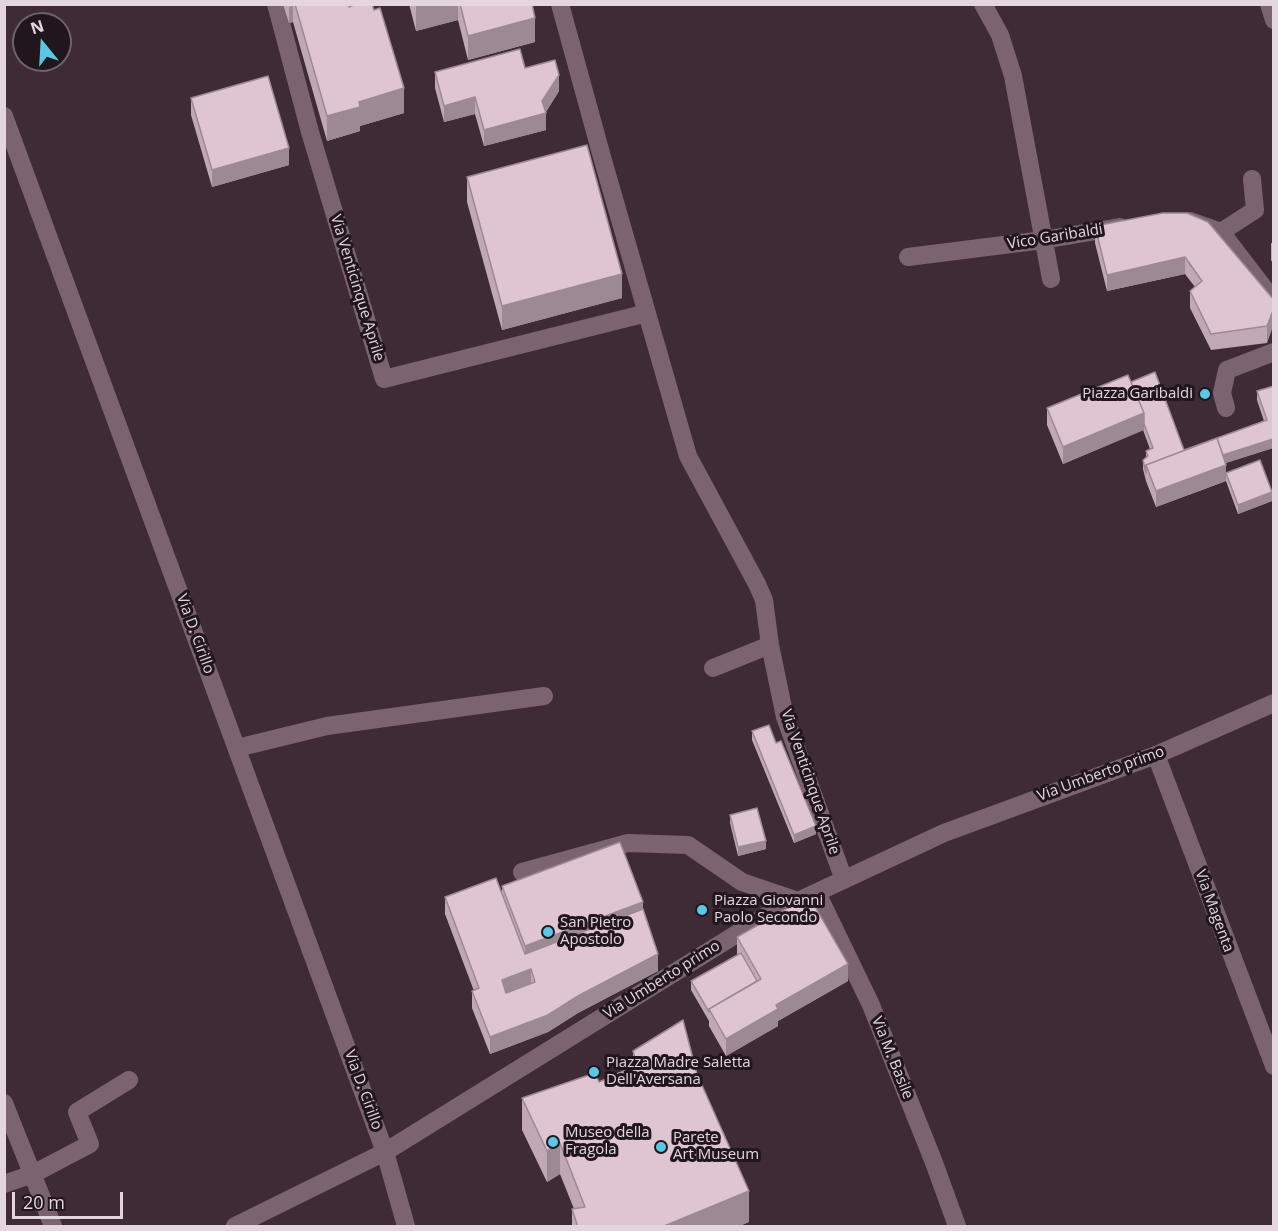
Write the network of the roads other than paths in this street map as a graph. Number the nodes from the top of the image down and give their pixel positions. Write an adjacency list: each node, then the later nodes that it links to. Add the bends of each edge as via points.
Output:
1 (276, 4): 15 (street, Via Venticinque Aprile, via 384,379)
2 (560, 4): 15 (street, Via Venticinque Aprile)
3 (983, 4): 11 (street, via 1000,35 1013,76)
4 (1269, 4): 5 (street)
5 (1274, 20)
6 (4, 116): 22 (street, Via D. Cirillo)
7 (1252, 179): 10 (street, via 1255,210)
8 (1177, 217): 10 (street)
9 (1132, 224): 11 (street, Vico Garibaldi)
10 (1221, 232): 14 (street)
11 (1043, 240): 12 (street, Vico Garibaldi); 13 (street)
12 (908, 258)
13 (1051, 279)
14 (1274, 302)
15 (647, 313): 18 (street, Via Venticinque Aprile, via 688,456 764,600)
16 (1274, 352): 17 (street, via 1227,370 1222,393)
17 (1226, 408)
18 (770, 645): 19 (street); 25 (street, Via Venticinque Aprile, via 786,717)
19 (713, 668)
20 (544, 696): 22 (street, via 327,726)
21 (1274, 703): 23 (street, Via Umberto primo)
22 (237, 748): 31 (street, Via D. Cirillo)
23 (1156, 755): 25 (street, Via Umberto primo, via 944,833); 28 (street, Via Magenta)
24 (522, 872): 27 (street, via 628,843 688,845 742,882)
25 (844, 880): 26 (street, Via Umberto primo)
26 (817, 893): 27 (street, Via Umberto primo); 37 (street, Via M. Basile, via 871,1005)
27 (798, 901): 31 (street, Via Umberto primo, via 764,916)
28 (1274, 1066)
29 (129, 1080): 32 (street, via 78,1112 90,1144)
30 (4, 1103): 32 (street)
31 (385, 1152): 35 (street, Via Umberto primo); 36 (street, Via D. Cirillo)
32 (33, 1174): 33 (street); 34 (street)
33 (4, 1184)
34 (53, 1227)
35 (235, 1227)
36 (406, 1227)
37 (957, 1227)

